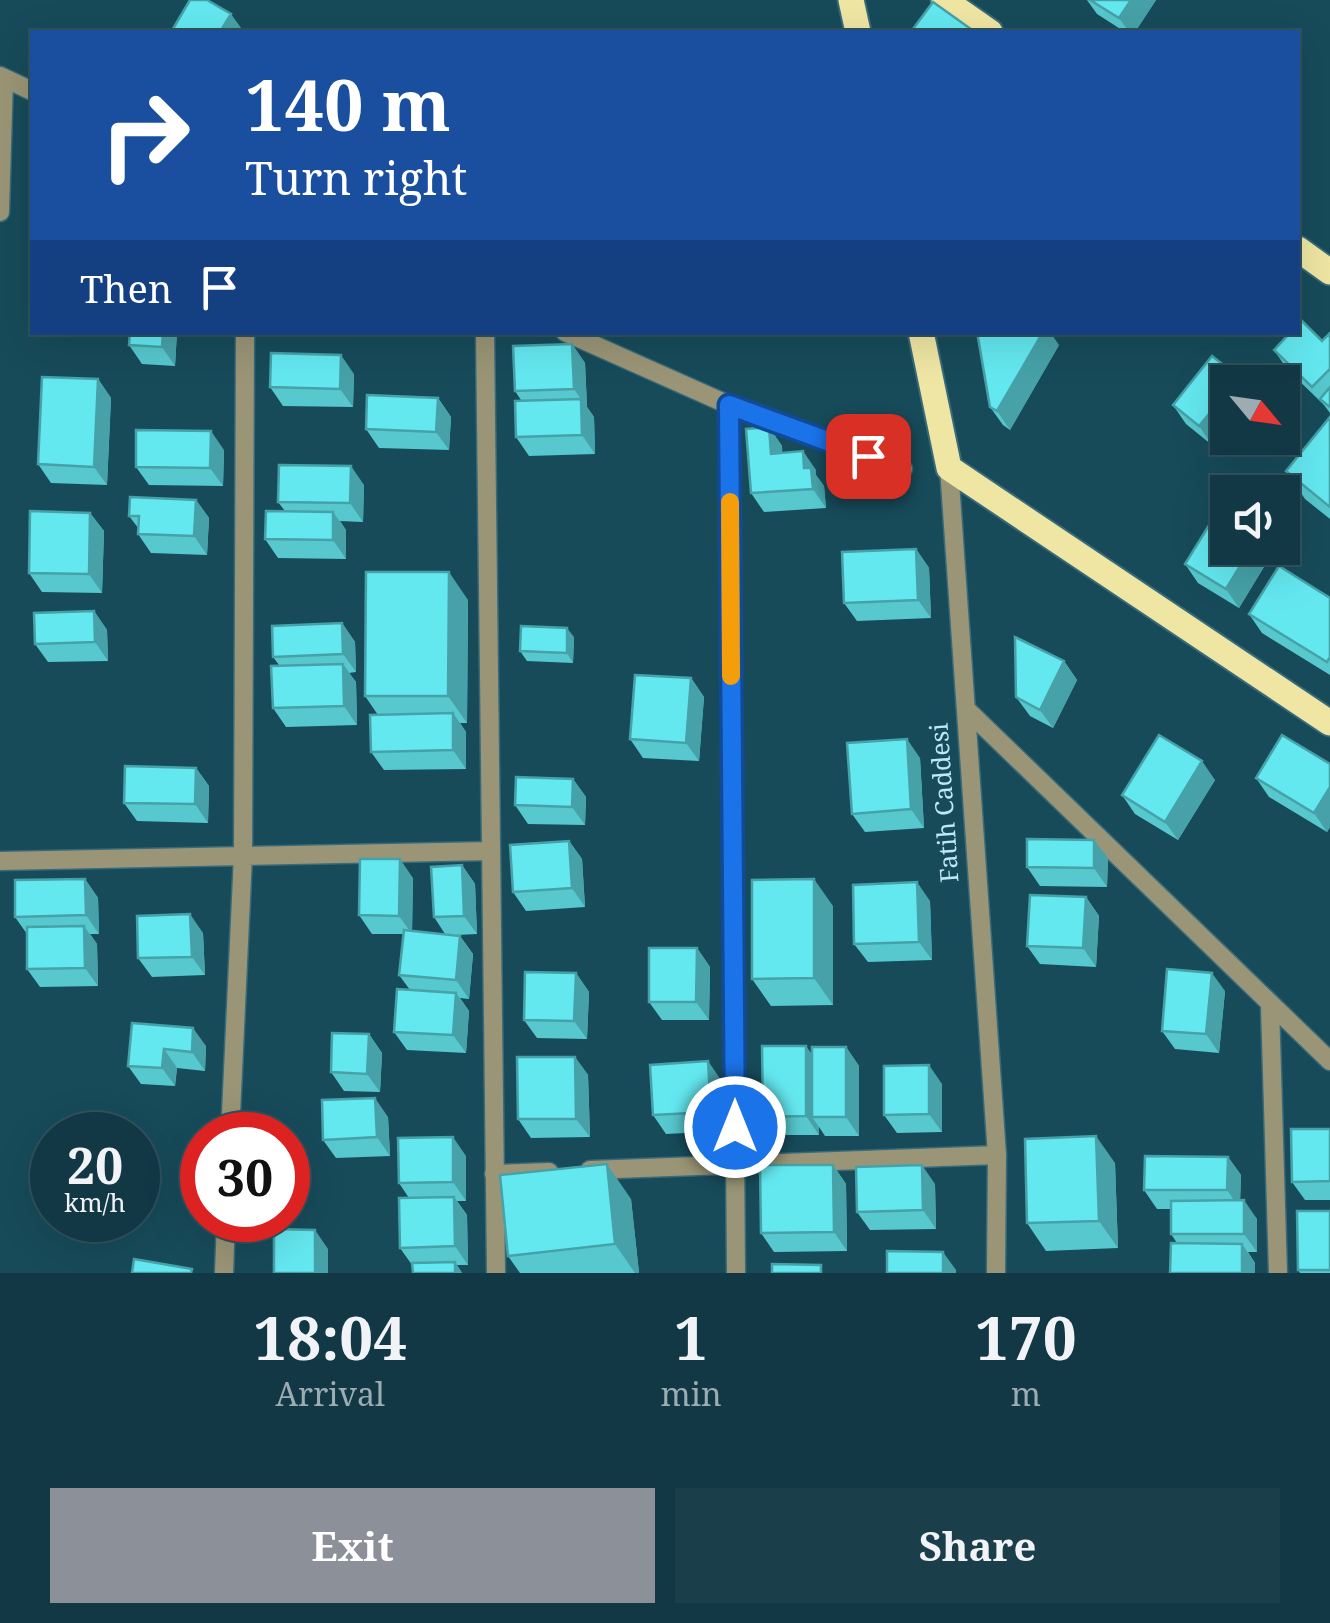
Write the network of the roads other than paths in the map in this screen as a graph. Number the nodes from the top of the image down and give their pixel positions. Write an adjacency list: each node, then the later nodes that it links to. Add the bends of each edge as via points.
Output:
1 (851, 0): 3 (main road)
2 (944, 0): 4 (main road)
3 (858, 30)
4 (987, 30)
5 (2, 77): 6 (street); 7 (street)
6 (30, 90)
7 (0, 212)
8 (1300, 250): 9 (main road)
9 (1330, 272)
10 (245, 335): 20 (street)
11 (485, 335): 19 (street)
12 (571, 335): 14 (street)
13 (922, 335): 15 (main road, Fatih Caddesi)
14 (729, 405): 16 (street); 26 (street)
15 (949, 468): 17 (street, Fatih Caddesi); 18 (main road)
16 (903, 469)
17 (966, 709): 22 (street); 25 (street, Fatih Caddesi)
18 (1330, 723)
19 (491, 851): 20 (street); 27 (street)
20 (243, 856): 21 (street); 24 (street)
21 (0, 862)
22 (1270, 1006): 23 (street); 33 (street)
23 (1330, 1062)
24 (231, 1112)
25 (997, 1156): 26 (street); 32 (street, Fatih Caddesi)
26 (735, 1165): 27 (street); 31 (street)
27 (494, 1174): 30 (street)
28 (225, 1242): 29 (street)
29 (224, 1273)
30 (496, 1273)
31 (736, 1273)
32 (996, 1273)
33 (1278, 1273)

